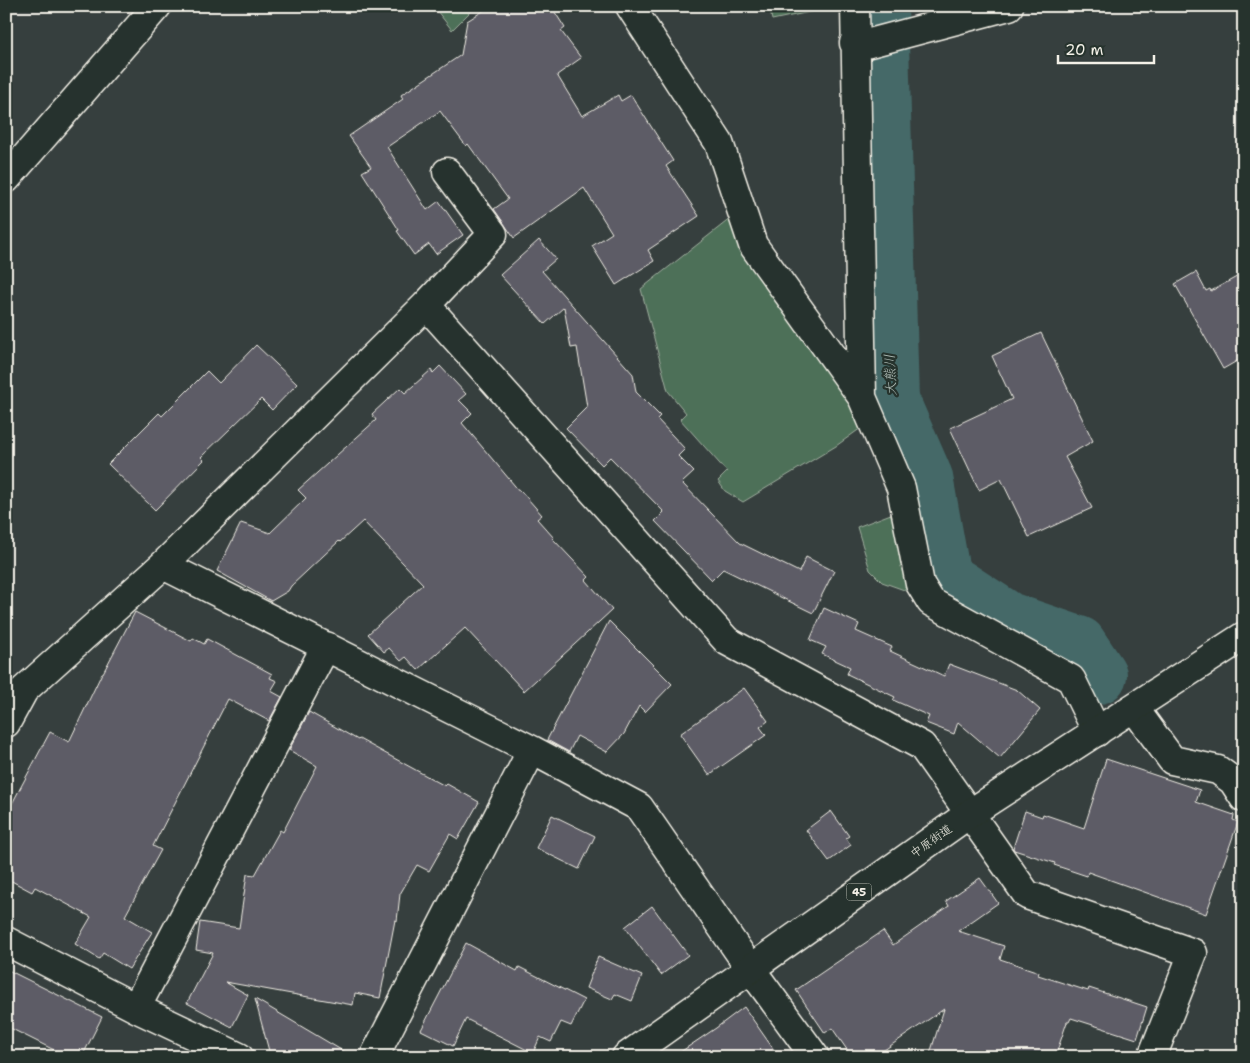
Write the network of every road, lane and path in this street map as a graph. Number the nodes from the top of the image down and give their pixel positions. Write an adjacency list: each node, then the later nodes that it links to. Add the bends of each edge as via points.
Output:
1 (157, 6): 7 (street)
2 (630, 6): 9 (street, via 718,143 753,245)
3 (855, 6): 5 (street)
4 (1009, 6): 5 (street)
5 (860, 43): 9 (street)
6 (447, 172): 8 (street, via 493,234)
7 (6, 179)
8 (426, 305): 10 (street); 18 (street, via 727,641 922,746)
9 (862, 396): 15 (street, via 901,488 920,584 931,602 1072,679)
10 (163, 565): 12 (street); 14 (street, via 24,690)
11 (1244, 636): 13 (street, 中原街道 / 45)
12 (326, 646): 16 (street); 21 (street)
13 (1134, 708): 15 (street, 中原街道 / 45); 17 (street, via 1172,760 1218,770 1233,781)
14 (6, 723)
15 (1097, 732): 18 (street, 中原街道 / 45)
16 (532, 750): 20 (street, via 639,808); 23 (street)
17 (1244, 798)
18 (969, 814): 20 (street, 中原街道 / 45); 26 (street, via 1027,895 1193,953)
19 (6, 941): 21 (street)
20 (750, 968): 24 (street, 中原街道 / 45); 25 (street)
21 (136, 1008): 22 (street)
22 (239, 1057)
23 (374, 1057)
24 (626, 1057)
25 (814, 1057)
26 (1152, 1057)

